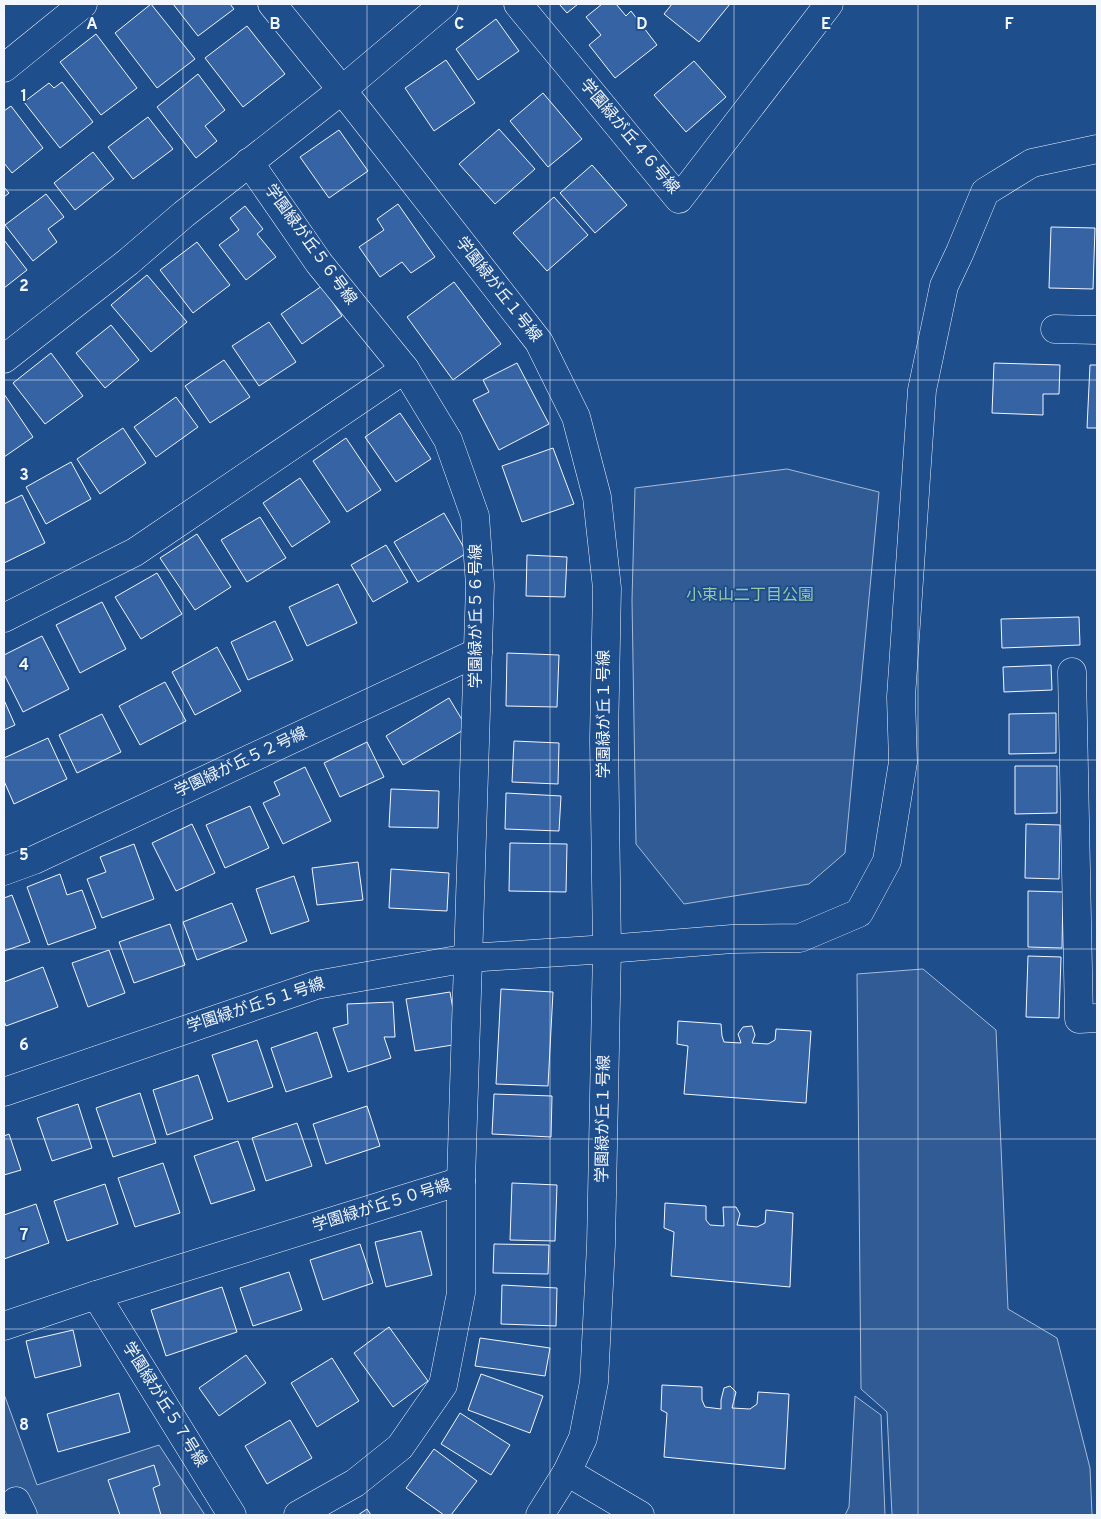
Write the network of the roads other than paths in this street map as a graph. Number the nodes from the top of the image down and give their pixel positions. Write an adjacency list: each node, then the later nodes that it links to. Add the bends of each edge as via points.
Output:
1 (83, 4): 6 (street)
2 (272, 4): 7 (street, 学園緑が丘１号線)
3 (444, 4): 7 (street)
4 (518, 4): 5 (street, 学園緑が丘４６号線, via 679,199)
5 (829, 4)
6 (4, 68)
7 (342, 90): 9 (street); 18 (street, 学園緑が丘１号線, via 539,342 576,417 597,497 607,588 604,739)
8 (1097, 150): 18 (street, 学園緑が丘５１号線, via 1032,163 985,192 944,286 922,390 900,697 903,762 887,861 859,913 800,938 732,939)
9 (250, 162): 12 (street); 13 (street, 学園緑が丘５６号線, via 319,263)
10 (1055, 329): 11 (street)
11 (1097, 330)
12 (4, 359)
13 (405, 369): 14 (street, via 135,552); 15 (street, 学園緑が丘５６号線, via 448,440 475,516 480,585)
14 (4, 618)
15 (478, 652): 17 (street, 学園緑が丘５２号線, via 34,860); 19 (street, 学園緑が丘５６号線)
16 (1072, 672): 20 (street, via 1079,1019)
17 (4, 871)
18 (607, 949): 19 (street, 学園緑が丘５１号線); 25 (street, 学園緑が丘１号線, via 601,1245 594,1382 583,1438)
19 (468, 958): 21 (street, 学園緑が丘５１号線, via 316,985); 22 (street, 学園緑が丘５６号線)
20 (1097, 1018)
21 (4, 1092)
22 (461, 1181): 23 (street, 学園緑が丘５０号線); 27 (street, 学園緑が丘５０号線, via 461,1293 443,1385 400,1447 355,1483)
23 (96, 1295): 24 (street, 学園緑が丘５０号線); 26 (street, 学園緑が丘５７号線)
24 (4, 1326)
25 (567, 1472): 28 (street, 学園緑が丘１号線); 29 (street)
26 (232, 1515)
27 (298, 1515)
28 (540, 1515)
29 (640, 1515)

